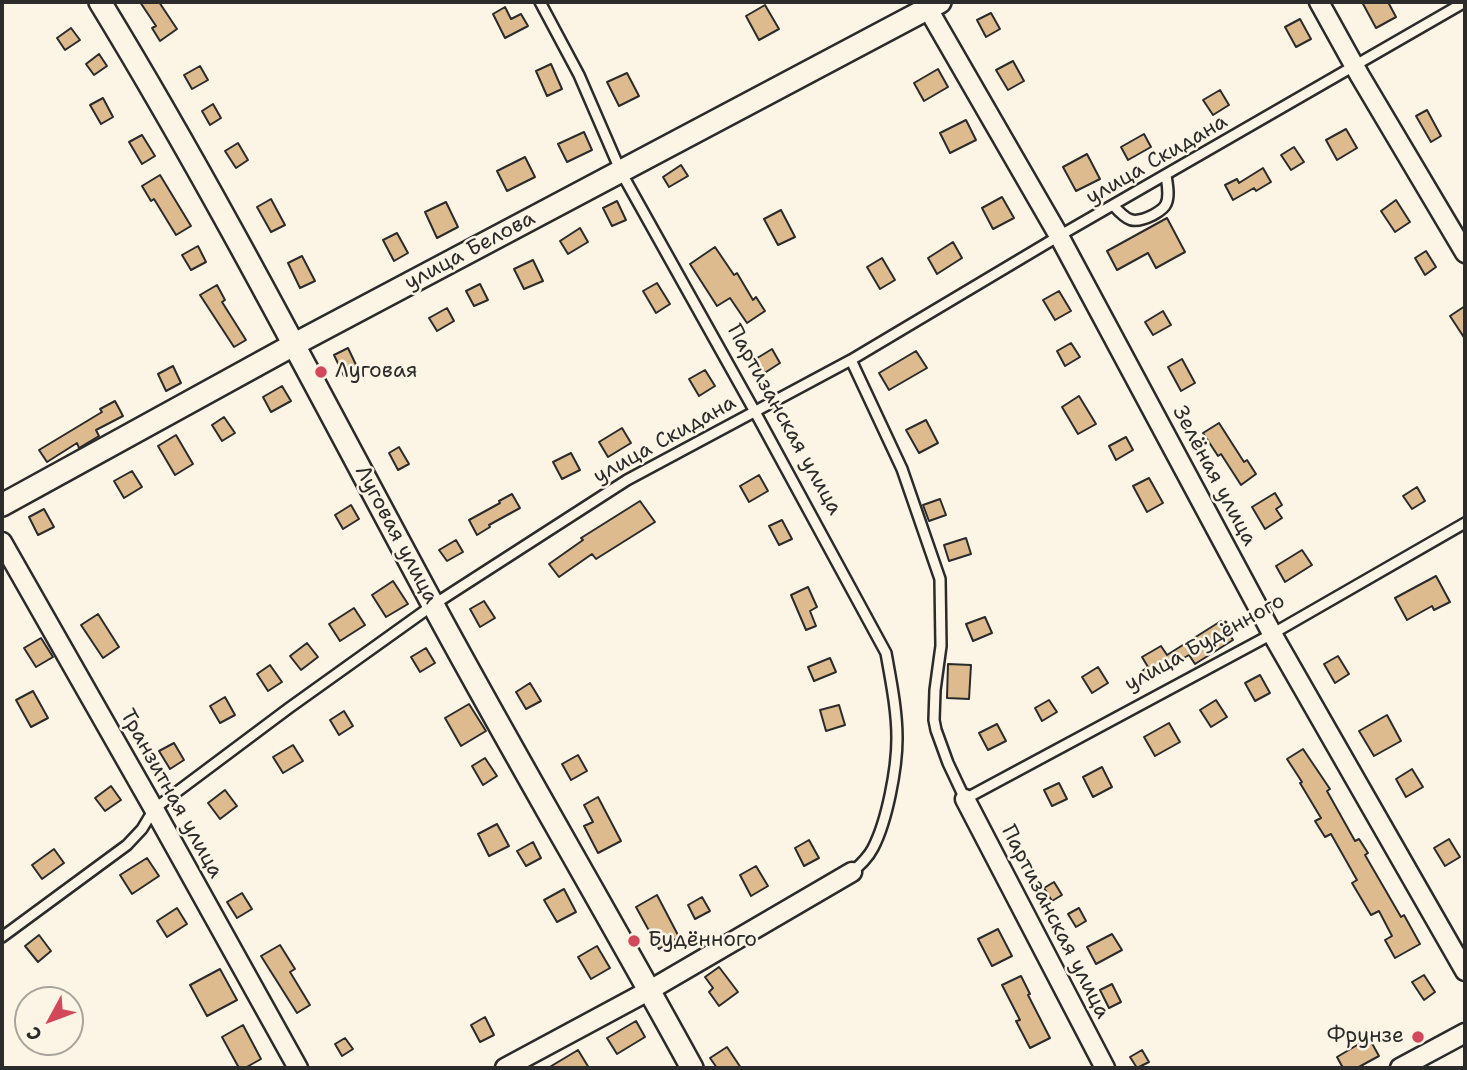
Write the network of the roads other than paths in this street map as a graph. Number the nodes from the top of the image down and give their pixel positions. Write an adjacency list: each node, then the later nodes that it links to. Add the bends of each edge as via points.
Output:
1 (100, 2): 12 (street, Луговая улица)
2 (540, 2): 7 (lane, Партизанская улица, via 579,75)
3 (1319, 2): 6 (street)
4 (1465, 2): 6 (lane, улица Скидана)
5 (930, 4): 7 (street, улица Белова); 10 (street, Зелёная улица)
6 (1354, 67): 8 (lane, улица Скидана); 11 (street)
7 (621, 172): 12 (street, улица Белова); 14 (lane, Партизанская улица)
8 (1166, 175): 9 (lane, улица Скидана); 9 (lane, via 1168,197 1159,211 1135,221)
9 (1113, 205): 10 (lane, улица Скидана)
10 (1059, 236): 13 (lane, улица Скидана); 19 (street, Зелёная улица)
11 (1465, 253)
12 (295, 344): 15 (street, улица Белова); 18 (street, Луговая улица)
13 (851, 360): 14 (lane, улица Скидана); 20 (lane, Партизанская улица, via 902,469 940,579 941,646 934,720)
14 (754, 410): 18 (lane, улица Скидана, via 627,480); 22 (lane, Партизанская улица, via 886,653 897,738 893,780 878,837)
15 (2, 505)
16 (1465, 523): 19 (lane, улица Будённого)
17 (2, 542): 21 (street, Транзитная улица)
18 (433, 605): 21 (lane, улица Скидана); 25 (street, Луговая улица)
19 (1272, 634): 20 (lane, улица Будённого); 24 (street, Зелёная улица)
20 (965, 799): 30 (street, Партизанская улица)
21 (154, 809): 23 (lane, улица Скидана, via 127,845); 27 (street, Транзитная улица)
22 (852, 872): 25 (street)
23 (2, 937)
24 (1465, 971)
25 (650, 990): 28 (street); 29 (street, Луговая улица)
26 (1465, 1033): 31 (street)
27 (298, 1068)
28 (505, 1068)
29 (692, 1068)
30 (1105, 1068)
31 (1400, 1068)

